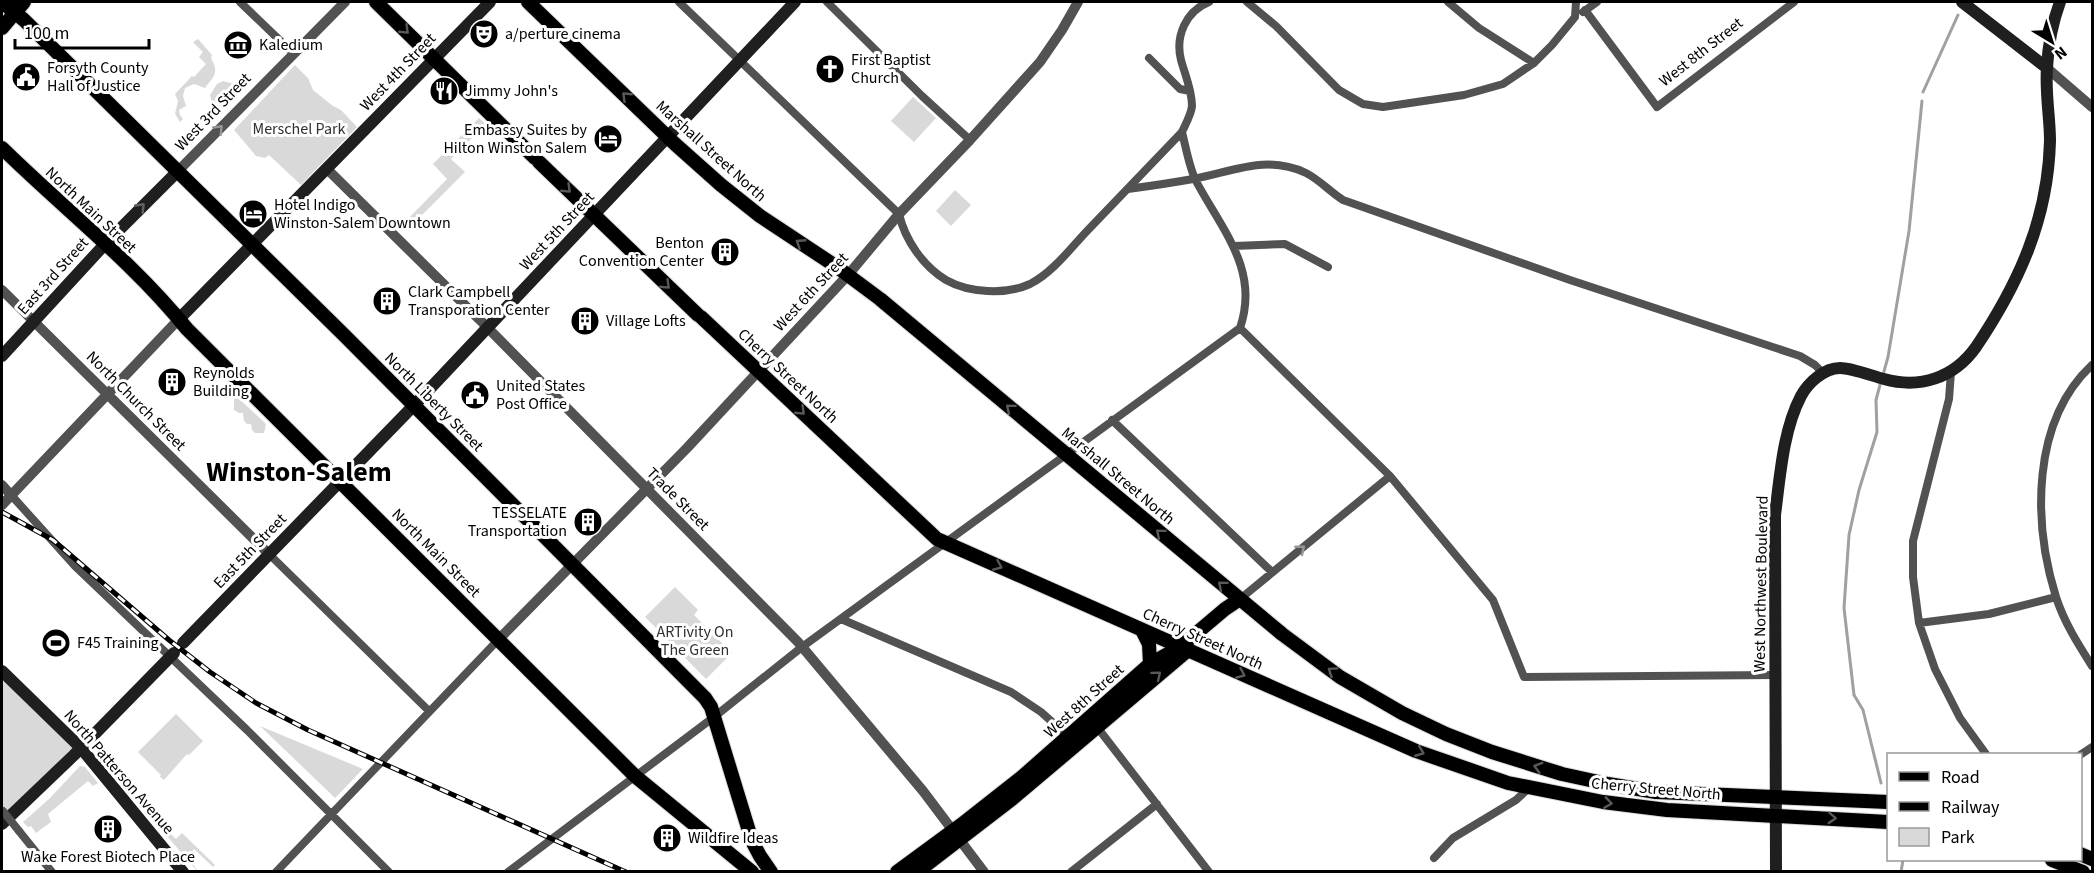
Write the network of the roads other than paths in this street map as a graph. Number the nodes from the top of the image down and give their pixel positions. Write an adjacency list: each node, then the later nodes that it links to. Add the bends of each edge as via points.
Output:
1 (2, 2): 19 (main road, North Liberty Street)
2 (240, 2): 23 (street)
3 (345, 2): 23 (street, West 3rd Street)
4 (376, 2): 24 (main road, Cherry Street North, one-way to 24)
5 (490, 2): 24 (main road, West 4th Street)
6 (528, 2): 32 (main road, Marshall Street North, one-way to 6)
7 (679, 2): 26 (street)
8 (795, 2): 26 (main road, West 5th Street)
9 (827, 2): 33 (street)
10 (1078, 2): 33 (street, West 6th Street, via 1040,62)
11 (1209, 2): 29 (street, via 1192,12 1181,34 1180,57)
12 (1247, 2): 27 (street, via 1339,90 1371,106 1400,106 1491,89)
13 (1448, 2): 27 (street, via 1479,28)
14 (1576, 2): 21 (street)
15 (1597, 2): 20 (street)
16 (1794, 2): 20 (street, West 8th Street, via 1657,107)
17 (1962, 2): 28 (main road)
18 (2060, 2): 28 (main road)
19 (20, 7): 22 (main road); 36 (main road, North Liberty Street)
20 (1585, 10): 21 (street)
21 (1575, 17): 27 (street)
22 (2, 28)
23 (293, 53): 36 (street, West 3rd Street, one-way to 23)
24 (434, 58): 35 (main road, West 4th Street); 40 (main road, Cherry Street North, one-way to 40)
25 (1149, 58): 29 (street, via 1180,89)
26 (741, 60): 32 (main road, West 5th Street); 39 (street)
27 (1534, 63)
28 (2047, 68): 30 (street); 54 (main road, via 2049,163 2036,231 2021,268 1976,346)
29 (1190, 91): 31 (street, via 1191,114)
30 (2092, 107)
31 (1182, 132): 37 (street); 38 (street)
32 (668, 137): 40 (main road, West 5th Street); 45 (main road, Marshall Street North, one-way to 32, via 737,199)
33 (970, 140): 39 (street, West 6th Street)
34 (2, 148): 41 (main road, North Main Street)
35 (327, 169): 42 (main road, West 4th Street); 49 (street, Trade Street)
36 (178, 171): 41 (main road, West 3rd Street, one-way to 36); 42 (main road, North Liberty Street)
37 (1195, 179): 38 (street); 43 (street); 55 (street, via 1256,164 1296,169 1318,180 1343,201 1800,356)
38 (1128, 189): 39 (street, via 1036,280 1015,289 978,290 948,281 928,266 914,247)
39 (899, 214): 45 (street, West 6th Street)
40 (594, 215): 49 (main road, West 5th Street); 53 (main road, Cherry Street North, one-way to 53)
41 (105, 244): 47 (main road, North Main Street); 48 (main road, East 3rd Street)
42 (252, 244): 47 (main road, West 4th Street); 57 (main road, North Liberty Street)
43 (1234, 246): 44 (street, via 1285,244); 50 (street, via 1246,292)
44 (1328, 267)
45 (848, 275): 53 (street, West 6th Street); 59 (main road, Marshall Street North, one-way to 45)
46 (2, 290): 48 (street, North Church Street)
47 (179, 319): 56 (street); 61 (main road, North Main Street)
48 (35, 322): 51 (main road, East 3rd Street); 56 (street, North Church Street)
49 (488, 328): 57 (main road, West 5th Street); 63 (street, Trade Street)
50 (1240, 328): 58 (street); 60 (street)
51 (2, 356)
52 (2092, 365): 70 (street, via 2062,406 2045,461 2042,530)
53 (759, 370): 63 (street, West 6th Street); 66 (main road, Cherry Street North, one-way to 66, via 924,528)
54 (1951, 372): 55 (main road, via 1917,383 1840,368); 73 (street, via 1949,399 1913,541)
55 (1823, 373): 82 (main road, West Northwest Boulevard, via 1802,394 1781,465 1775,526)
56 (107, 394): 64 (street); 67 (street, North Church Street)
57 (414, 405): 61 (main road, West 5th Street); 68 (main road, North Liberty Street)
58 (1112, 420): 59 (street); 69 (street)
59 (1066, 454): 66 (street); 71 (main road, Marshall Street North, one-way to 59)
60 (1390, 476): 69 (street, West 8th Street, one-way to 60); 82 (street, via 1493,600 1524,677)
61 (341, 481): 67 (main road, East 5th Street); 75 (main road, North Main Street)
62 (2, 485): 64 (street)
63 (647, 489): 68 (street, West 6th Street); 76 (street, Trade Street)
64 (12, 495): 65 (street); 78 (street, via 75,566)
65 (2, 505)
66 (945, 543): 72 (street); 74 (main road, Cherry Street North, one-way to 74)
67 (270, 555): 78 (main road, East 5th Street); 83 (street, North Church Street)
68 (572, 565): 75 (street, West 6th Street); 84 (main road, North Liberty Street, via 705,698)
69 (1272, 572): 71 (street, West 8th Street)
70 (2056, 597): 73 (street, via 1989,614); 80 (street, via 2068,627)
71 (1240, 599): 77 (main road, West 8th Street); 91 (main road, Marshall Street North, one-way to 71, via 1656,792 1562,774 1492,752 1425,724 1360,690)
72 (841, 619): 76 (street); 86 (street, via 1011,692)
73 (1919, 623): 88 (street, via 1935,669 1960,718)
74 (1142, 630): 77 (main road, Cherry Street North); 79 (main road, via 1150,649)
75 (499, 639): 83 (street); 89 (main road, North Main Street)
76 (802, 647): 84 (street); 100 (street, Trade Street)
77 (1184, 649): 79 (main road, West 8th Street); 85 (main road, West 8th Street, one-way to 77); 90 (main road, Cherry Street North, one-way to 90, via 1416,751)
78 (176, 651): 87 (main road, East 5th Street); 95 (street)
79 (1150, 664): 86 (main road, West 8th Street)
80 (2092, 666)
81 (2, 671): 87 (main road, North Patterson Avenue)
82 (1776, 675): 91 (main road, West Northwest Boulevard)
83 (429, 711): 95 (street)
84 (714, 717): 89 (street); 99 (main road, North Liberty Street)
85 (1096, 727): 93 (street); 100 (main road, West 8th Street, via 1020,792)
86 (1069, 737): 100 (main road, West 8th Street)
87 (81, 748): 98 (main road, East 5th Street); 105 (main road, North Patterson Avenue)
88 (1985, 753)
89 (635, 776): 101 (main road, North Main Street); 108 (street)
90 (1529, 788): 96 (main road, Cherry Street North, one-way to 96, via 1634,806); 102 (street, via 1516,800 1453,837)
91 (1776, 796): 92 (main road, Marshall Street North); 96 (main road, West Northwest Boulevard)
92 (1887, 801)
93 (1157, 804): 114 (street); 115 (street)
94 (2, 811): 104 (street, bridge)
95 (331, 813): 106 (street); 107 (street)
96 (1776, 815): 97 (main road, Cherry Street North, one-way to 97); 116 (main road, West Northwest Boulevard)
97 (1887, 822)
98 (2, 824)
99 (750, 834): 101 (main road, via 742,847); 110 (main road, North Liberty Street)
100 (956, 835): 111 (main road); 112 (main road); 113 (street, Trade Street)
101 (729, 852): 109 (main road, North Main Street)
102 (1434, 858)
103 (2055, 861): 117 (main road)
104 (52, 872)
105 (183, 872)
106 (276, 872)
107 (389, 872)
108 (508, 872)
109 (752, 872)
110 (771, 872)
111 (897, 872)
112 (917, 872)
113 (984, 872)
114 (1071, 872)
115 (1209, 872)
116 (1776, 872)
117 (2083, 872)

